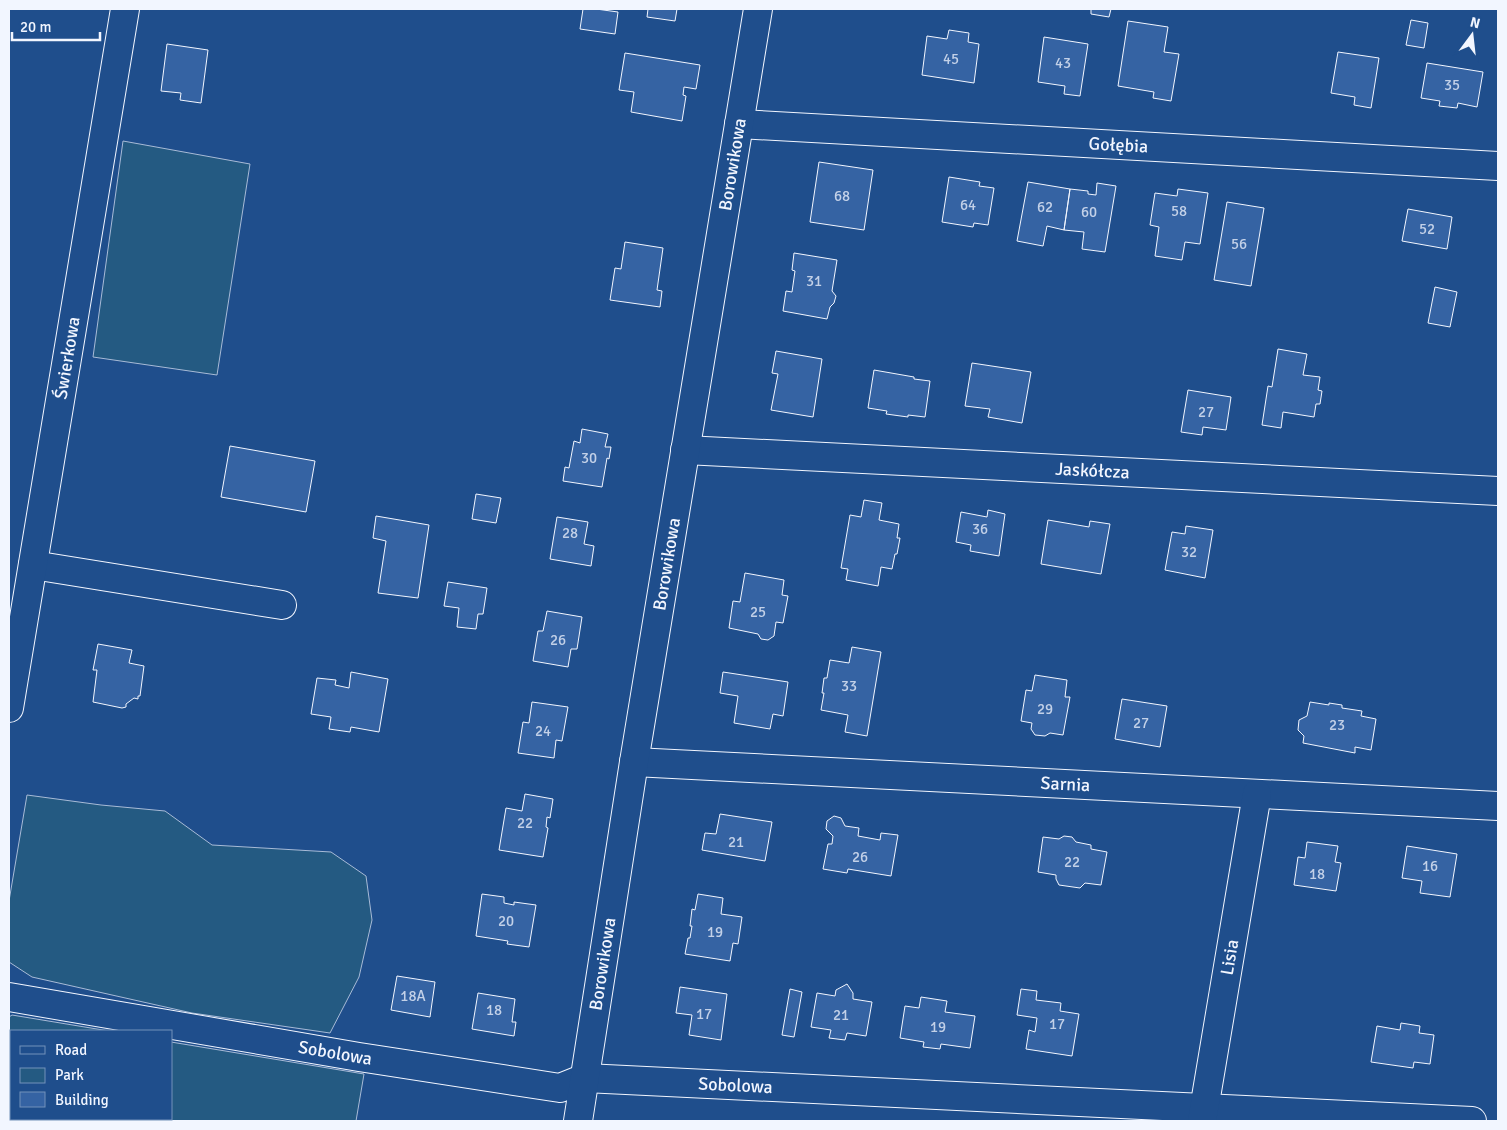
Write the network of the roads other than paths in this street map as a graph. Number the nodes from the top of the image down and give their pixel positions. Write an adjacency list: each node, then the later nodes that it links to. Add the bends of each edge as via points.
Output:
1 (125, 9): 7 (street, Świerkowa)
2 (758, 9): 3 (street, Borowikowa)
3 (739, 124): 4 (street, Gołębia); 5 (street, Borowikowa)
4 (1498, 166)
5 (685, 450): 6 (street, Jaskółcza); 10 (street, Borowikowa)
6 (1498, 491)
7 (33, 566): 8 (street); 9 (street, Świerkowa)
8 (282, 605)
9 (9, 708)
10 (634, 762): 11 (street, Sarnia); 14 (street, Borowikowa)
11 (1257, 794): 12 (street, Sarnia); 15 (street, Lisia)
12 (1498, 806)
13 (9, 997): 14 (street, Sobolowa, via 560,1088)
14 (585, 1078): 15 (street, Sobolowa); 16 (street, Borowikowa)
15 (1203, 1114): 17 (street, Sobolowa)
16 (578, 1121)
17 (1472, 1121)

